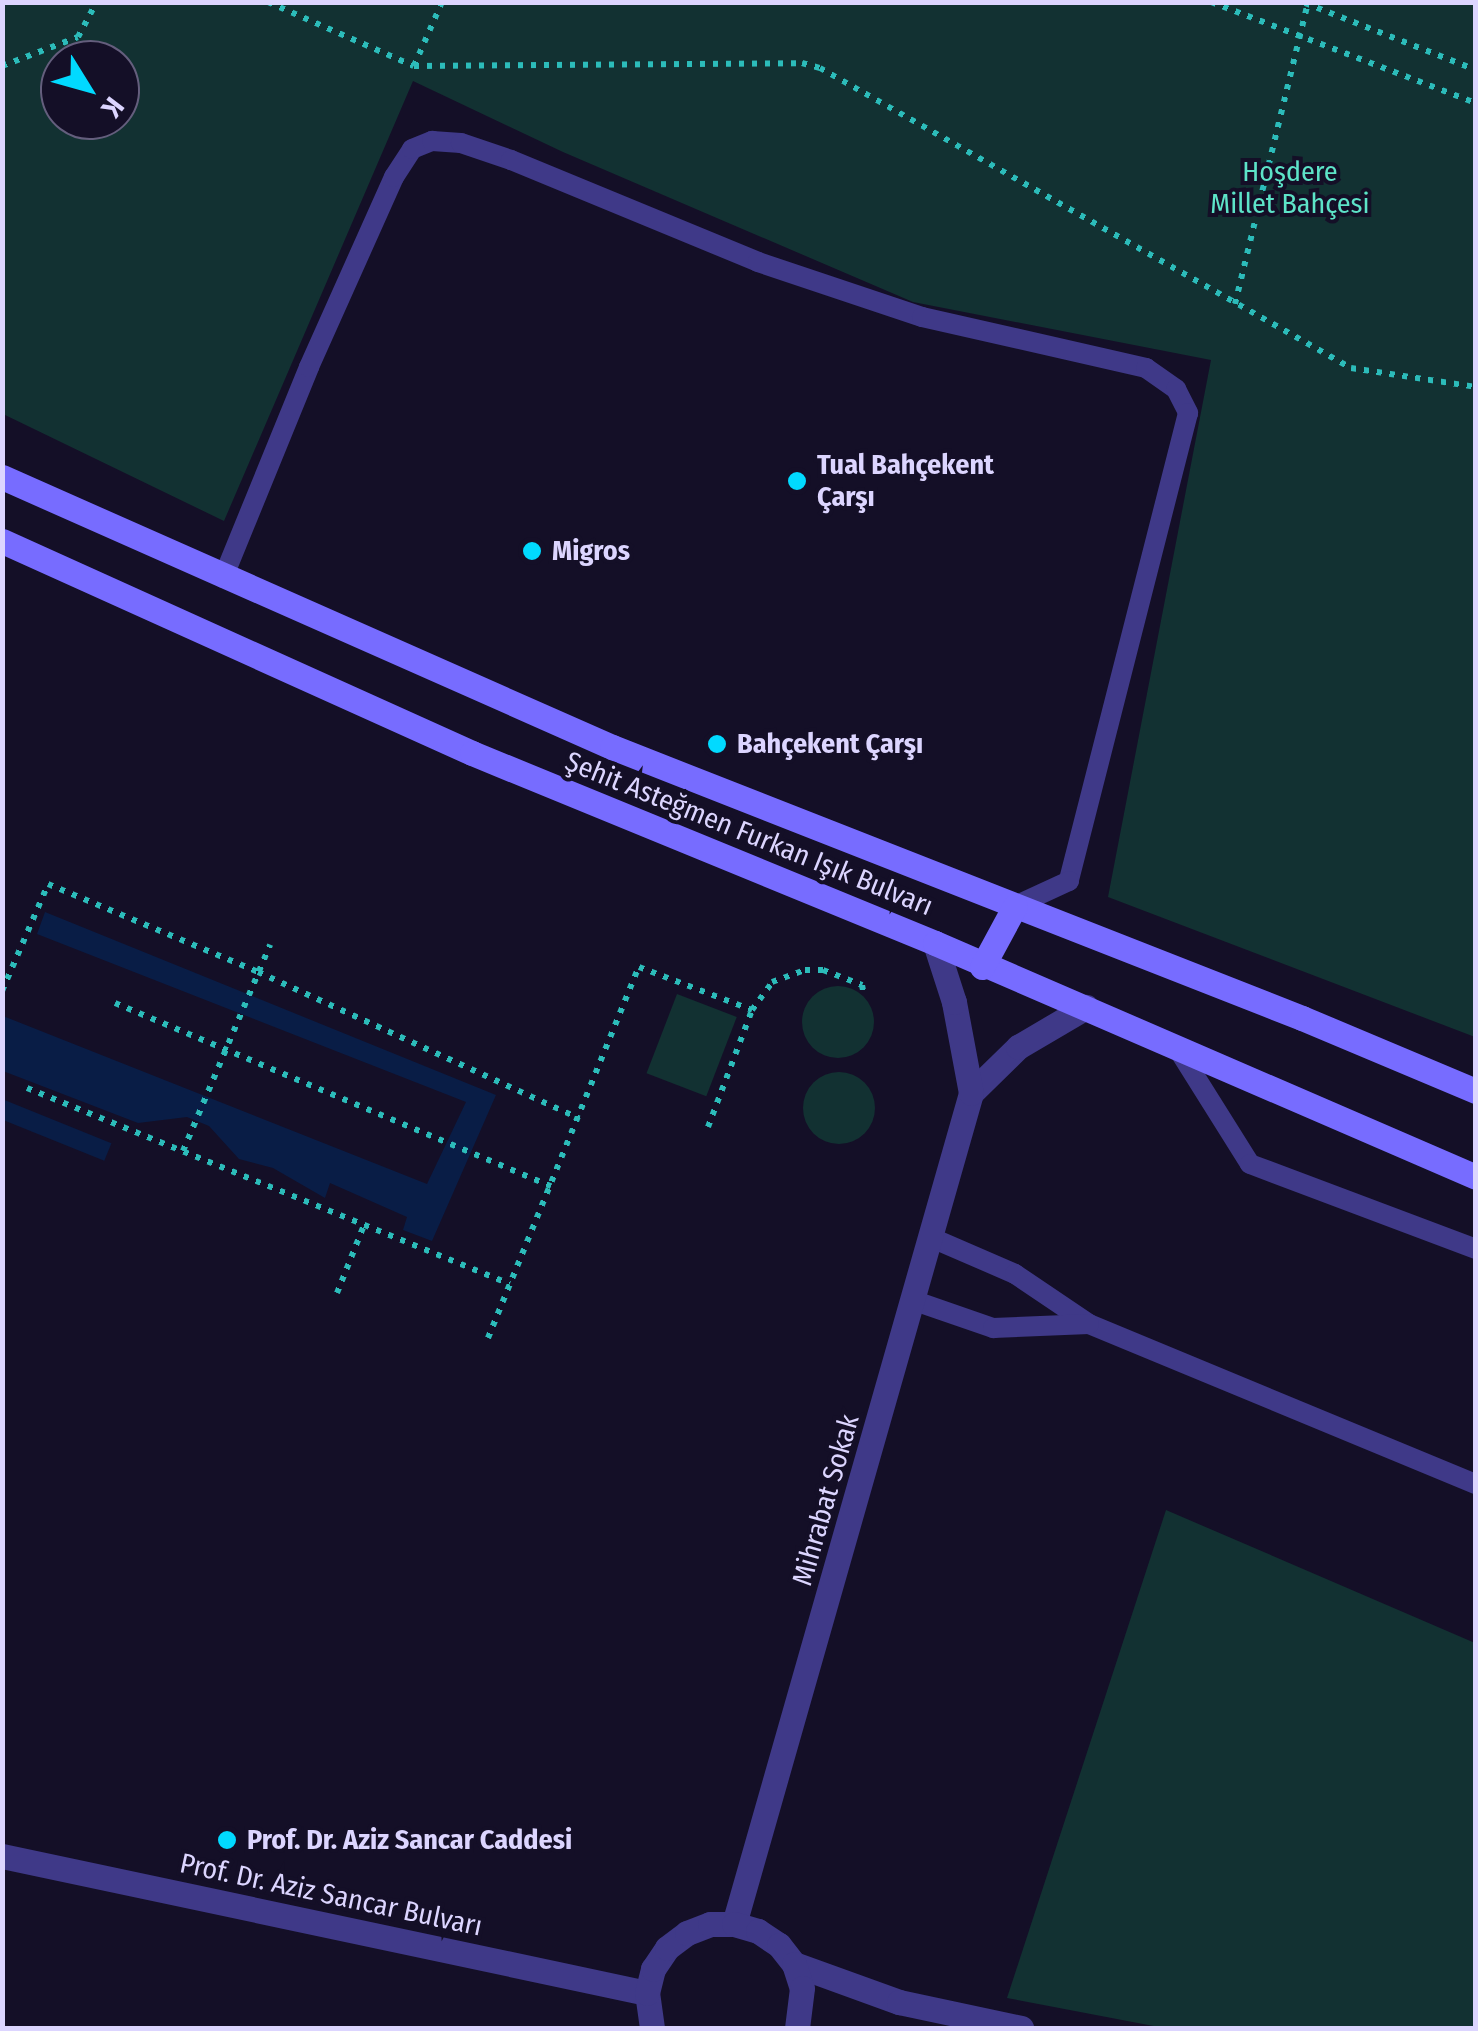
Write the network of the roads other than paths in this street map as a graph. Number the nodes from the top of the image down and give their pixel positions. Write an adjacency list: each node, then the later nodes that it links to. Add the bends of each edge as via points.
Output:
1 (2, 477): 3 (main road, Şehit Asteğmen Furkan Işık Bulvarı)
2 (2, 541): 5 (main road, Şehit Asteğmen Furkan Işık Bulvarı, via 472,753)
3 (224, 578): 4 (main road, Şehit Asteğmen Furkan Işık Bulvarı, via 612,747); 4 (lane, via 386,194 412,150 432,141 511,160 758,262 922,317 1146,368 1176,389 1188,412 1069,881)
4 (1014, 906): 6 (main road); 10 (main road, Şehit Asteğmen Furkan Işık Bulvarı)
5 (936, 944): 6 (main road, Şehit Asteğmen Furkan Işık Bulvarı); 9 (street)
6 (982, 967): 7 (main road, Şehit Asteğmen Furkan Işık Bulvarı)
7 (1086, 1008): 8 (main road, Şehit Asteğmen Furkan Işık Bulvarı); 9 (street, via 1018,1047)
8 (1176, 1046): 11 (main road, Şehit Asteğmen Furkan Işık Bulvarı); 13 (lane, via 1250,1164)
9 (971, 1092): 12 (street, Mihrabat Sokak)
10 (1476, 1092)
11 (1476, 1178)
12 (932, 1238): 14 (street, Mihrabat Sokak); 15 (lane, via 1016,1274)
13 (1476, 1249)
14 (915, 1302): 15 (lane, via 993,1328); 18 (street, Mihrabat Sokak)
15 (1089, 1324): 16 (lane)
16 (1476, 1484)
17 (2, 1856): 20 (street, Prof. Dr. Aziz Sancar Bulvarı)
18 (734, 1924): 19 (street, via 758,1930); 20 (street, via 710,1924 667,1948)
19 (794, 1964): 22 (street, via 802,1988); 23 (street, via 899,2002)
20 (647, 1992): 21 (street)
21 (652, 2028)
22 (797, 2028)
23 (1021, 2028)

